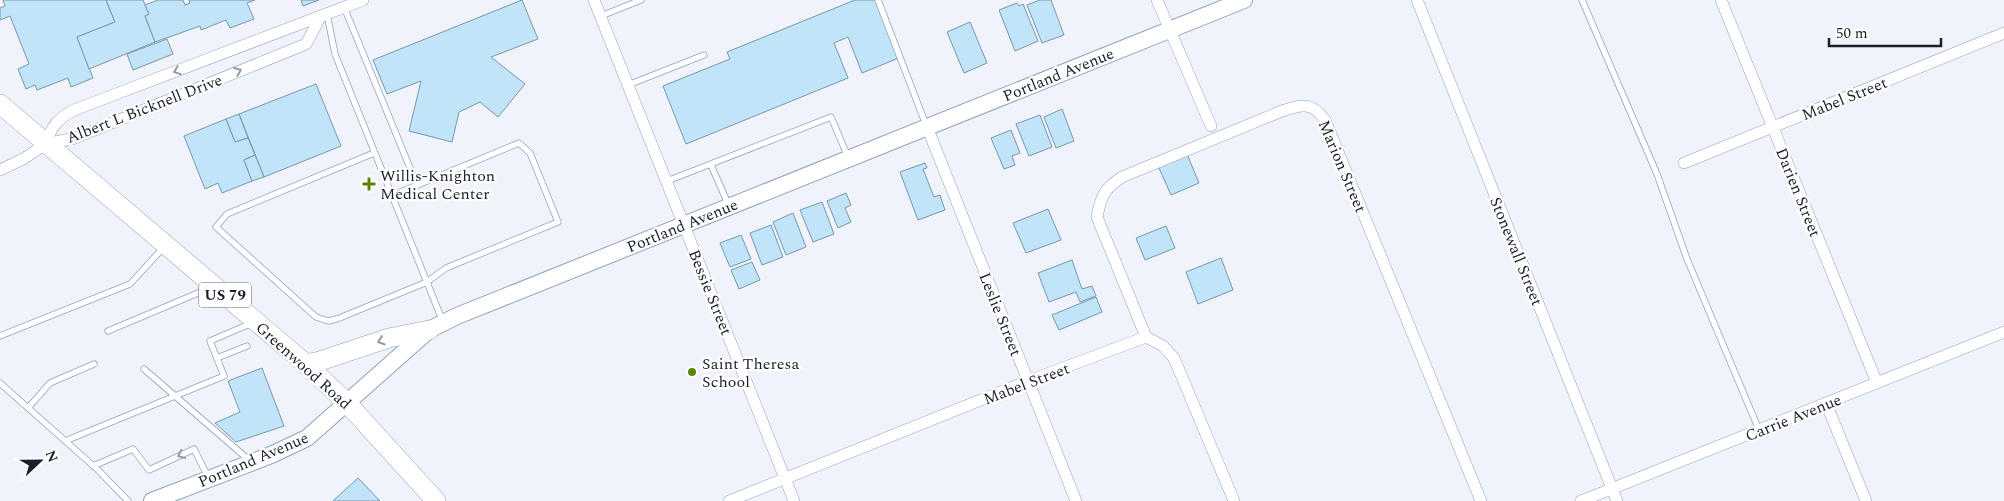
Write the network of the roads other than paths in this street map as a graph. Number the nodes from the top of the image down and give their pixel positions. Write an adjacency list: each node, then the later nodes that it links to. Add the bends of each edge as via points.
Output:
1 (363, 0): 10 (street, Albert L Bicknell Drive)
2 (594, 0): 12 (street, Bessie Street)
3 (641, 0): 12 (lane)
4 (878, 0): 19 (lane)
5 (1157, 0): 13 (street)
6 (1244, 0): 13 (street, Portland Avenue)
7 (1417, 0): 59 (street, Stonewall Street)
8 (1582, 0): 53 (lane, via 1657,174 1687,259)
9 (1721, 0): 20 (street, Darien Street)
10 (344, 7): 11 (street, Albert L Bicknell Drive); 28 (lane)
11 (324, 15): 21 (street, Albert L Bicknell Drive, one-way to 11, via 75,138 306,44); 21 (street, Albert L Bicknell Drive, one-way to 21, via 66,114 50,130); 22 (lane, via 335,54)
12 (601, 16): 16 (street, Bessie Street)
13 (1169, 30): 18 (street); 19 (street, Portland Avenue)
14 (2004, 33): 20 (street, Mabel Street)
15 (704, 55): 16 (lane)
16 (628, 85): 27 (street, Bessie Street)
17 (0, 104): 21 (main road, Greenwood Road / US 79)
18 (1210, 126)
19 (926, 127): 23 (street, Portland Avenue); 46 (street, Leslie Street)
20 (1773, 128): 24 (street, Mabel Street); 48 (street, Darien Street)
21 (46, 144): 26 (street); 32 (main road, Greenwood Road / US 79)
22 (374, 153): 29 (lane); 33 (lane, via 227,214 216,227 316,317 328,321)
23 (848, 159): 25 (lane, via 831,117); 30 (street, Portland Avenue)
24 (1684, 163)
25 (712, 165): 27 (lane); 30 (lane)
26 (0, 170)
27 (667, 181): 31 (street, Bessie Street)
28 (417, 185): 29 (lane); 33 (lane, via 519,144 530,153 558,222 446,268)
29 (391, 196): 33 (lane)
30 (729, 206): 31 (street, Portland Avenue)
31 (684, 224): 36 (street, Portland Avenue); 57 (street, Bessie Street)
32 (166, 244): 34 (main road, Greenwood Road / US 79); 39 (lane, via 130,284)
33 (427, 282): 36 (lane)
34 (214, 286): 35 (main road, Greenwood Road / US 79); 37 (lane)
35 (256, 321): 42 (lane, via 210,341); 44 (main road, Greenwood Road / US 79)
36 (436, 326): 44 (main road, one-way to 44); 50 (street, Portland Avenue)
37 (108, 331)
38 (2004, 332): 48 (street, Carrie Avenue)
39 (0, 336)
40 (1146, 337): 46 (street, Mabel Street); 66 (street, via 1163,346 1174,358); 67 (street, Marion Street, via 1097,217 1100,200 1108,186 1122,177 1282,111 1298,106 1318,110 1326,120)
41 (247, 346): 42 (lane)
42 (217, 358): 49 (lane, via 224,376)
43 (94, 364): 52 (lane, via 50,382)
44 (306, 364): 50 (main road, Greenwood Road / US 79)
45 (144, 369): 49 (lane)
46 (1028, 381): 57 (street, Mabel Street); 65 (street, Leslie Street)
47 (0, 383): 52 (lane)
48 (1877, 383): 51 (street, Carrie Avenue)
49 (175, 396): 54 (lane); 55 (lane)
50 (347, 402): 55 (street, Portland Avenue, via 308,438); 62 (main road, Greenwood Road / US 79)
51 (1826, 403): 53 (street, Carrie Avenue); 70 (street)
52 (28, 408): 54 (lane)
53 (1759, 430): 59 (street, Carrie Avenue)
54 (65, 440): 56 (lane)
55 (252, 462): 58 (street, Portland Avenue)
56 (93, 466): 58 (lane, one-way to 56, via 194,449 149,470 133,449); 60 (lane)
57 (785, 478): 63 (street, Mabel Street); 64 (street, Bessie Street)
58 (209, 479): 61 (street, Portland Avenue)
59 (1612, 489): 68 (street, Carrie Avenue); 69 (street, Stonewall Street)
60 (128, 501)
61 (152, 501)
62 (436, 501)
63 (730, 501)
64 (794, 501)
65 (1076, 501)
66 (1234, 501)
67 (1481, 501)
68 (1581, 501)
69 (1617, 501)
70 (1866, 501)

